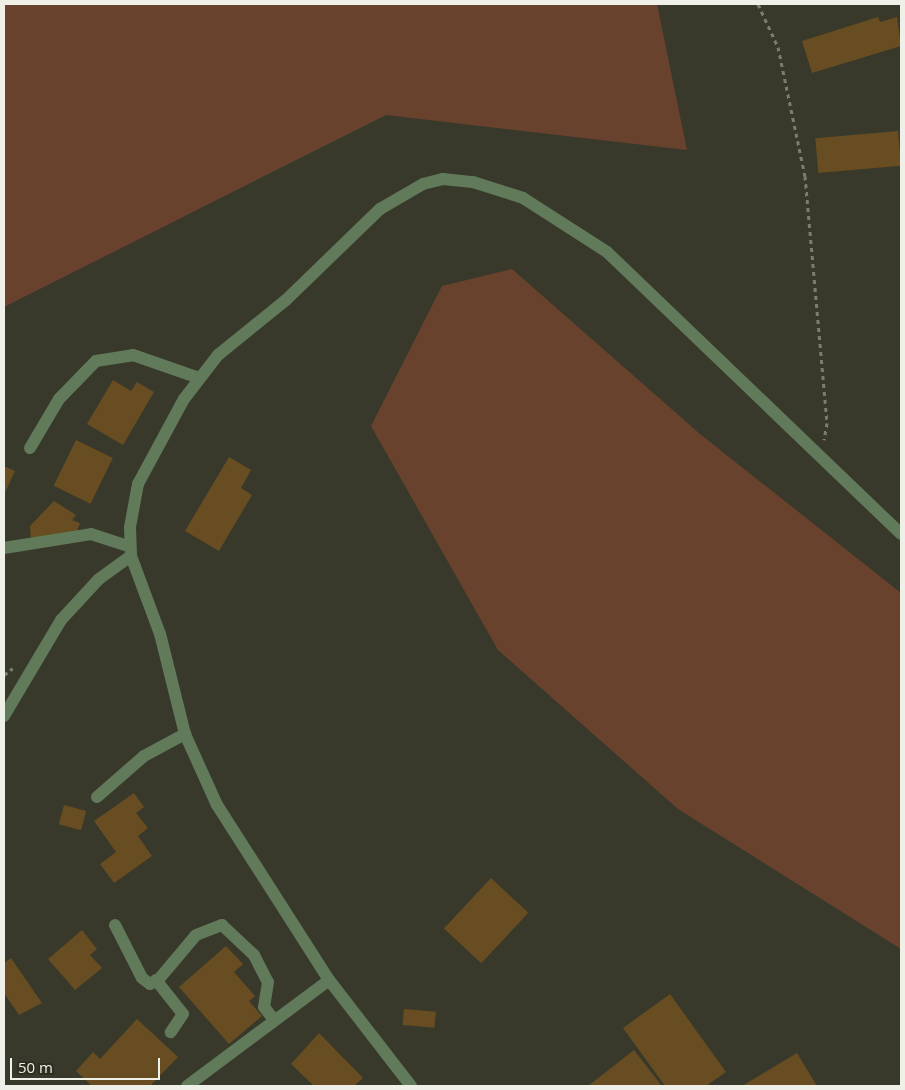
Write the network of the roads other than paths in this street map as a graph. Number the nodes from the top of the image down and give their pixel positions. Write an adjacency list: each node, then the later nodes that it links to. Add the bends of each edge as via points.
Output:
1 (199, 378): 2 (street, via 134,355 96,361 59,399); 3 (street, via 218,355 286,300 380,209 423,184 443,179 473,182 523,198 607,252); 5 (street, via 138,484)
2 (30, 448)
3 (901, 534)
4 (4, 548): 5 (street, via 91,534)
5 (130, 551): 6 (street, via 61,620); 7 (street, via 160,634)
6 (4, 716)
7 (185, 734): 8 (street, via 144,756); 11 (street, via 239,844)
8 (97, 797)
9 (115, 925): 10 (street, via 142,978 150,984)
10 (156, 980): 12 (street, via 189,941 222,925 254,955 268,982 264,1007); 13 (street, via 183,1014)
11 (329, 980): 12 (street); 15 (street)
12 (274, 1020): 14 (street)
13 (171, 1032)
14 (187, 1086)
15 (411, 1086)

